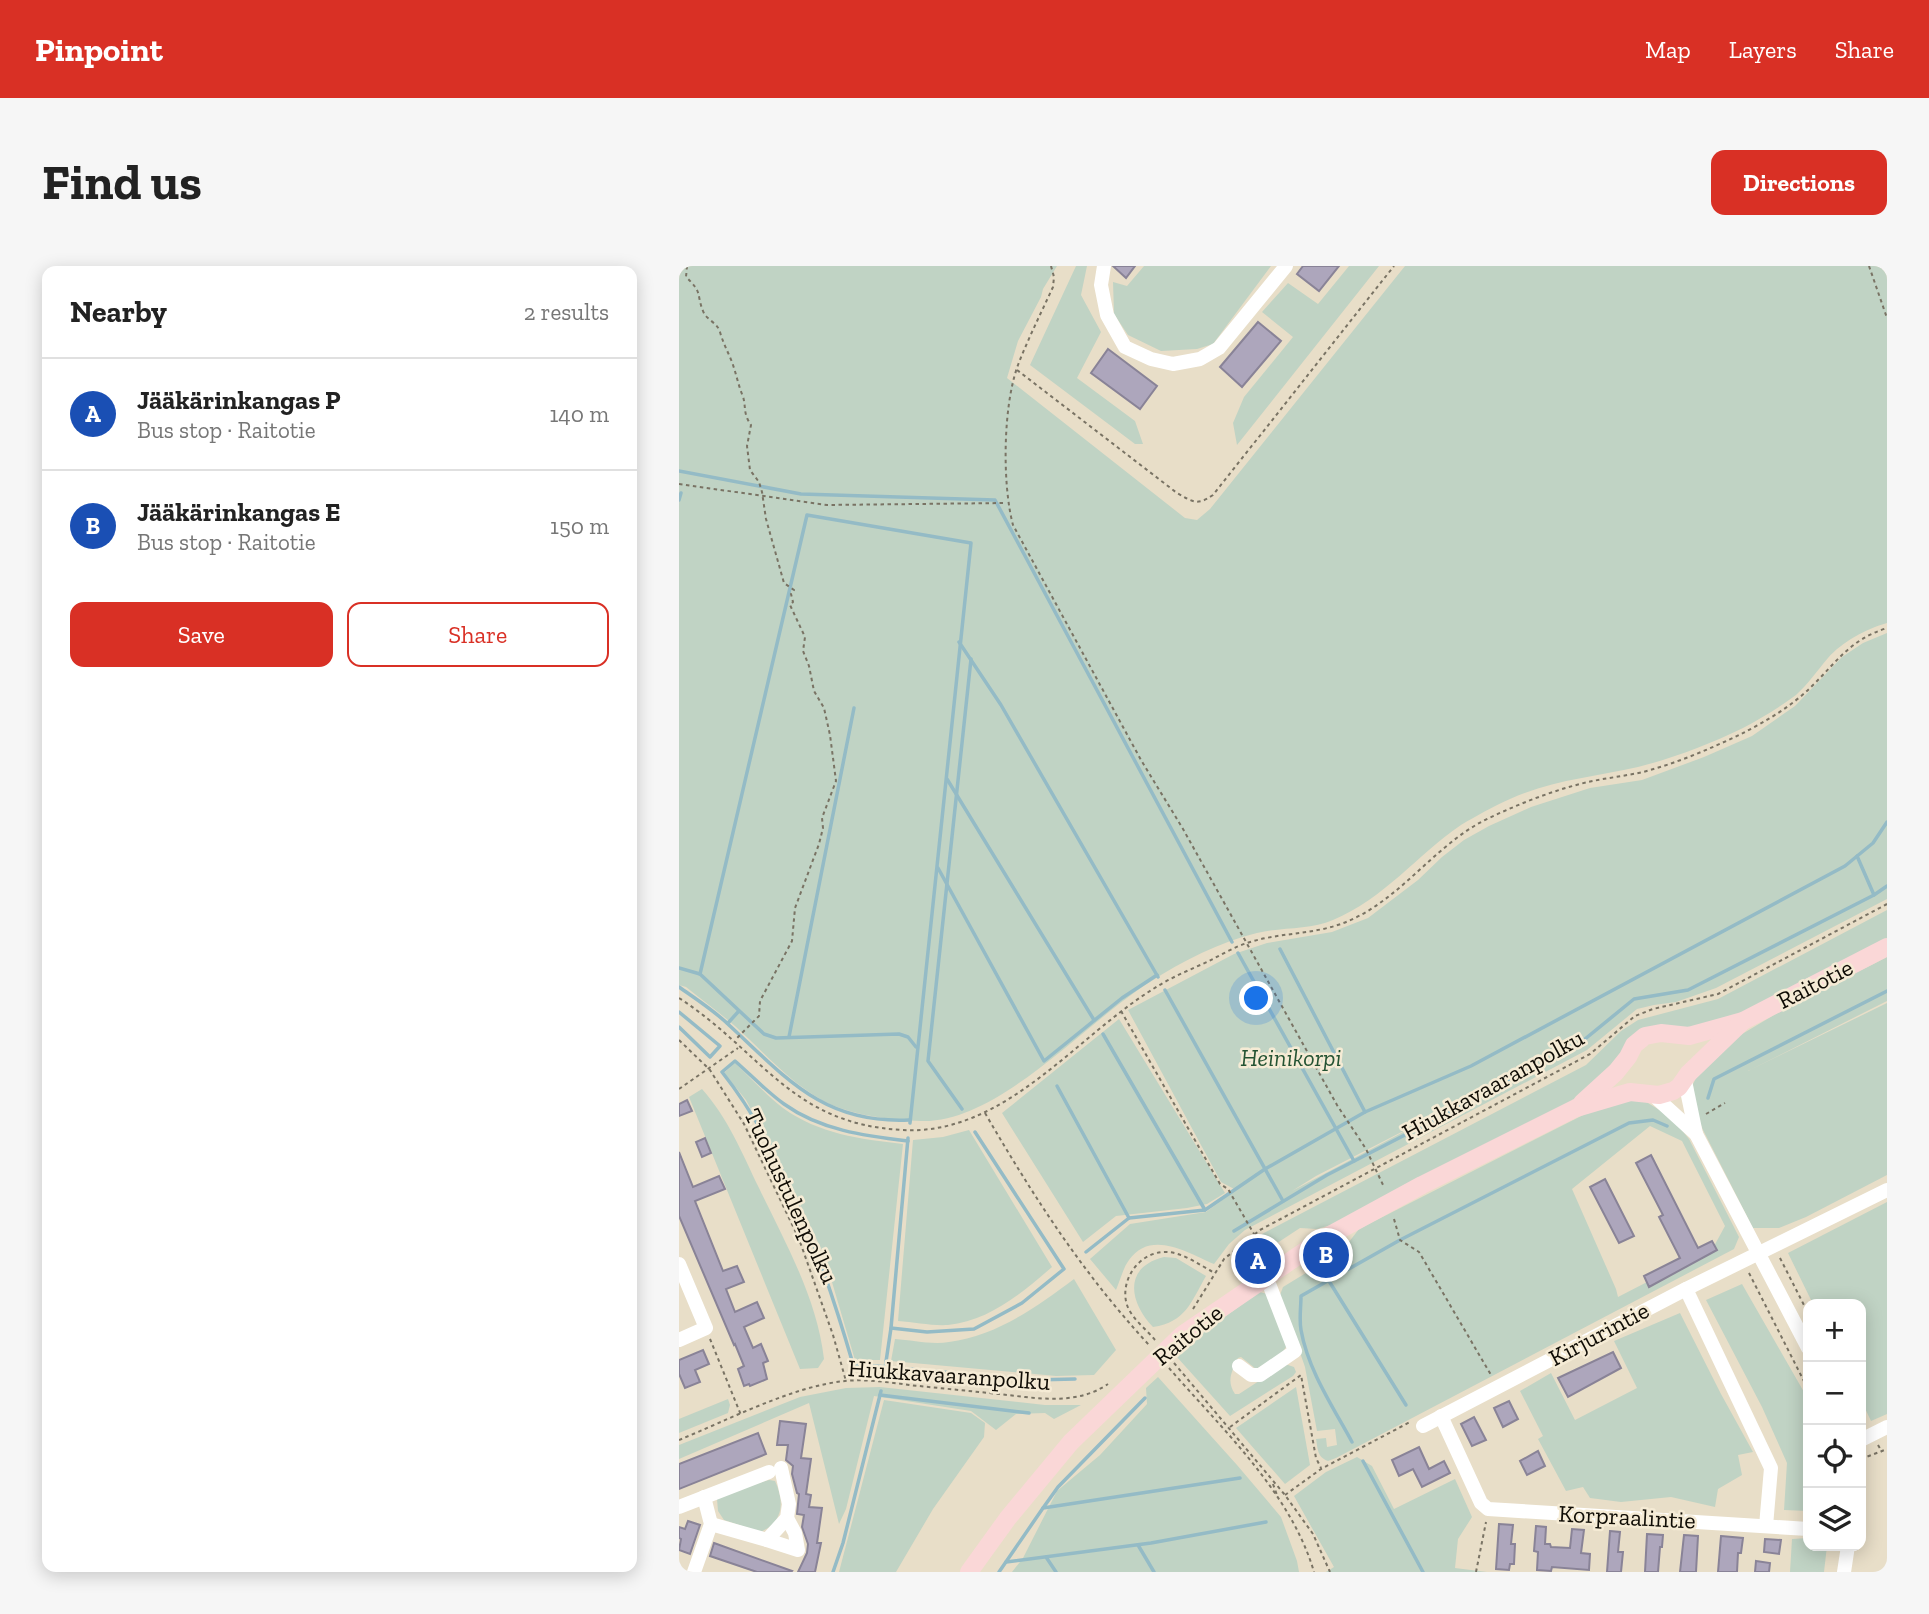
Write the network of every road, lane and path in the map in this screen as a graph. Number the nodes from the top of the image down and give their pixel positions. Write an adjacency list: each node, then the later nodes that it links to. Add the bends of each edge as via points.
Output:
1 (687, 266): 10 (path, via 686,277 701,295 702,310 719,330 731,359 744,414 751,425 747,446 750,470)
2 (1051, 266): 8 (path, via 1053,287)
3 (1104, 266): 4 (street, via 1101,285 1107,315 1125,347 1173,364 1200,359 1219,348)
4 (1286, 266)
5 (1394, 266): 8 (path, via 1213,495 1202,503 1177,494)
6 (1869, 266): 7 (path)
7 (1887, 318)
8 (1016, 369): 11 (path, via 1006,424)
9 (679, 484): 10 (path)
10 (762, 494): 11 (path, via 827,505); 21 (path, via 765,519 786,584 794,590 790,605 805,637 803,651 814,691 824,708 837,781 795,908 792,941 760,1002 759,1016)
11 (1007, 503): 14 (path, via 1013,525 1134,749)
12 (1887, 628): 14 (path, via 1837,657 1810,689 1742,733 1673,763 1530,799 1454,839 1387,898 1355,918 1323,931)
13 (1887, 904): 34 (path, Hiukkavaaranpolku, via 1718,994 1635,1016 1590,1054)
14 (1247, 943): 17 (path, via 1164,982); 31 (path)
15 (1887, 947): 18 (main road, Raitotie)
16 (679, 998): 21 (path)
17 (1120, 1010): 29 (path, via 1013,1098); 34 (path, via 1220,1184 1228,1189)
18 (1743, 1021): 19 (main road, Raitotie, via 1689,1036); 25 (main road, Raitotie)
19 (1668, 1035): 23 (main road, Raitotie, via 1645,1036); 25 (main road, via 1686,1050)
20 (679, 1040): 24 (path, Tuohustulenpolku)
21 (735, 1041): 22 (path)
22 (740, 1046): 24 (path); 29 (path, via 800,1099 858,1124 935,1130)
23 (1628, 1057): 27 (main road, via 1631,1077); 28 (main road, Raitotie)
24 (710, 1070): 26 (path); 57 (path, Tuohustulenpolku, via 744,1124 799,1239)
25 (1686, 1077): 27 (main road, Raitotie, via 1673,1091); 30 (street)
26 (679, 1089)
27 (1649, 1093): 28 (main road, Raitotie, via 1630,1092); 30 (street)
28 (1576, 1108): 40 (main road, Raitotie)
29 (985, 1112): 45 (path, via 1053,1226)
30 (1696, 1134): 37 (street)
31 (1370, 1157)
32 (1887, 1190): 35 (street, Kirjurintie)
33 (1395, 1226): 55 (path, via 1400,1240 1419,1252)
34 (1254, 1234): 36 (path, Hiukkavaaranpolku)
35 (1774, 1245): 37 (street, Kirjurintie); 43 (path)
36 (1236, 1247): 40 (path); 41 (path, Hiukkavaaranpolku)
37 (1758, 1253): 38 (street, Kirjurintie); 48 (street)
38 (1743, 1261): 42 (street, Kirjurintie); 56 (path)
39 (679, 1264): 47 (street)
40 (1259, 1271): 53 (street, via 1295,1351 1260,1374 1251,1375); 83 (main road, Raitotie, via 1182,1335 1071,1442)
41 (1215, 1272): 44 (path, Hiukkavaaranpolku); 46 (path, via 1178,1254 1149,1256 1139,1262 1127,1283)
42 (1686, 1289): 60 (street, Kirjurintie); 78 (street, via 1771,1468)
43 (1803, 1303)
44 (1192, 1311)
45 (1119, 1313): 46 (path); 51 (path)
46 (1131, 1313): 50 (path)
47 (706, 1328): 49 (street); 59 (path)
48 (1803, 1338)
49 (679, 1340)
50 (1157, 1343)
51 (1153, 1349)
52 (1175, 1364): 63 (path)
53 (1239, 1366)
54 (1169, 1367): 73 (path)
55 (1493, 1379)
56 (1803, 1379)
57 (846, 1381): 58 (path, Hiukkavaaranpolku, via 1047,1399 1078,1397); 59 (path, Hiukkavaaranpolku)
58 (1109, 1384)
59 (741, 1415): 65 (path, Hiukkavaaranpolku)
60 (1441, 1416): 61 (street, Kirjurintie); 75 (street, via 1481,1503)
61 (1423, 1426)
62 (1887, 1427): 64 (street)
63 (1228, 1428): 69 (path, via 1301,1375); 70 (path)
64 (1866, 1438)
65 (679, 1440)
66 (1887, 1449): 67 (path)
67 (1866, 1457)
68 (1338, 1460): 69 (path)
69 (1321, 1469): 71 (path)
70 (1272, 1480): 71 (path); 73 (path)
71 (1285, 1496): 85 (path, via 1313,1534)
72 (704, 1497): 74 (street); 76 (street, via 775,1470 789,1504); 77 (street)
73 (1279, 1500): 84 (path, via 1306,1545)
74 (679, 1507)
75 (1488, 1509): 78 (street, Korpraalintie); 86 (path)
76 (787, 1518): 80 (street); 80 (street, via 798,1550)
77 (711, 1524): 80 (street); 82 (street)
78 (1766, 1526): 79 (street, Korpraalintie)
79 (1803, 1529)
80 (767, 1540)
81 (1847, 1551): 87 (street)
82 (694, 1572)
83 (969, 1572)
84 (1314, 1572)
85 (1330, 1572)
86 (1476, 1572)
87 (1844, 1572)

